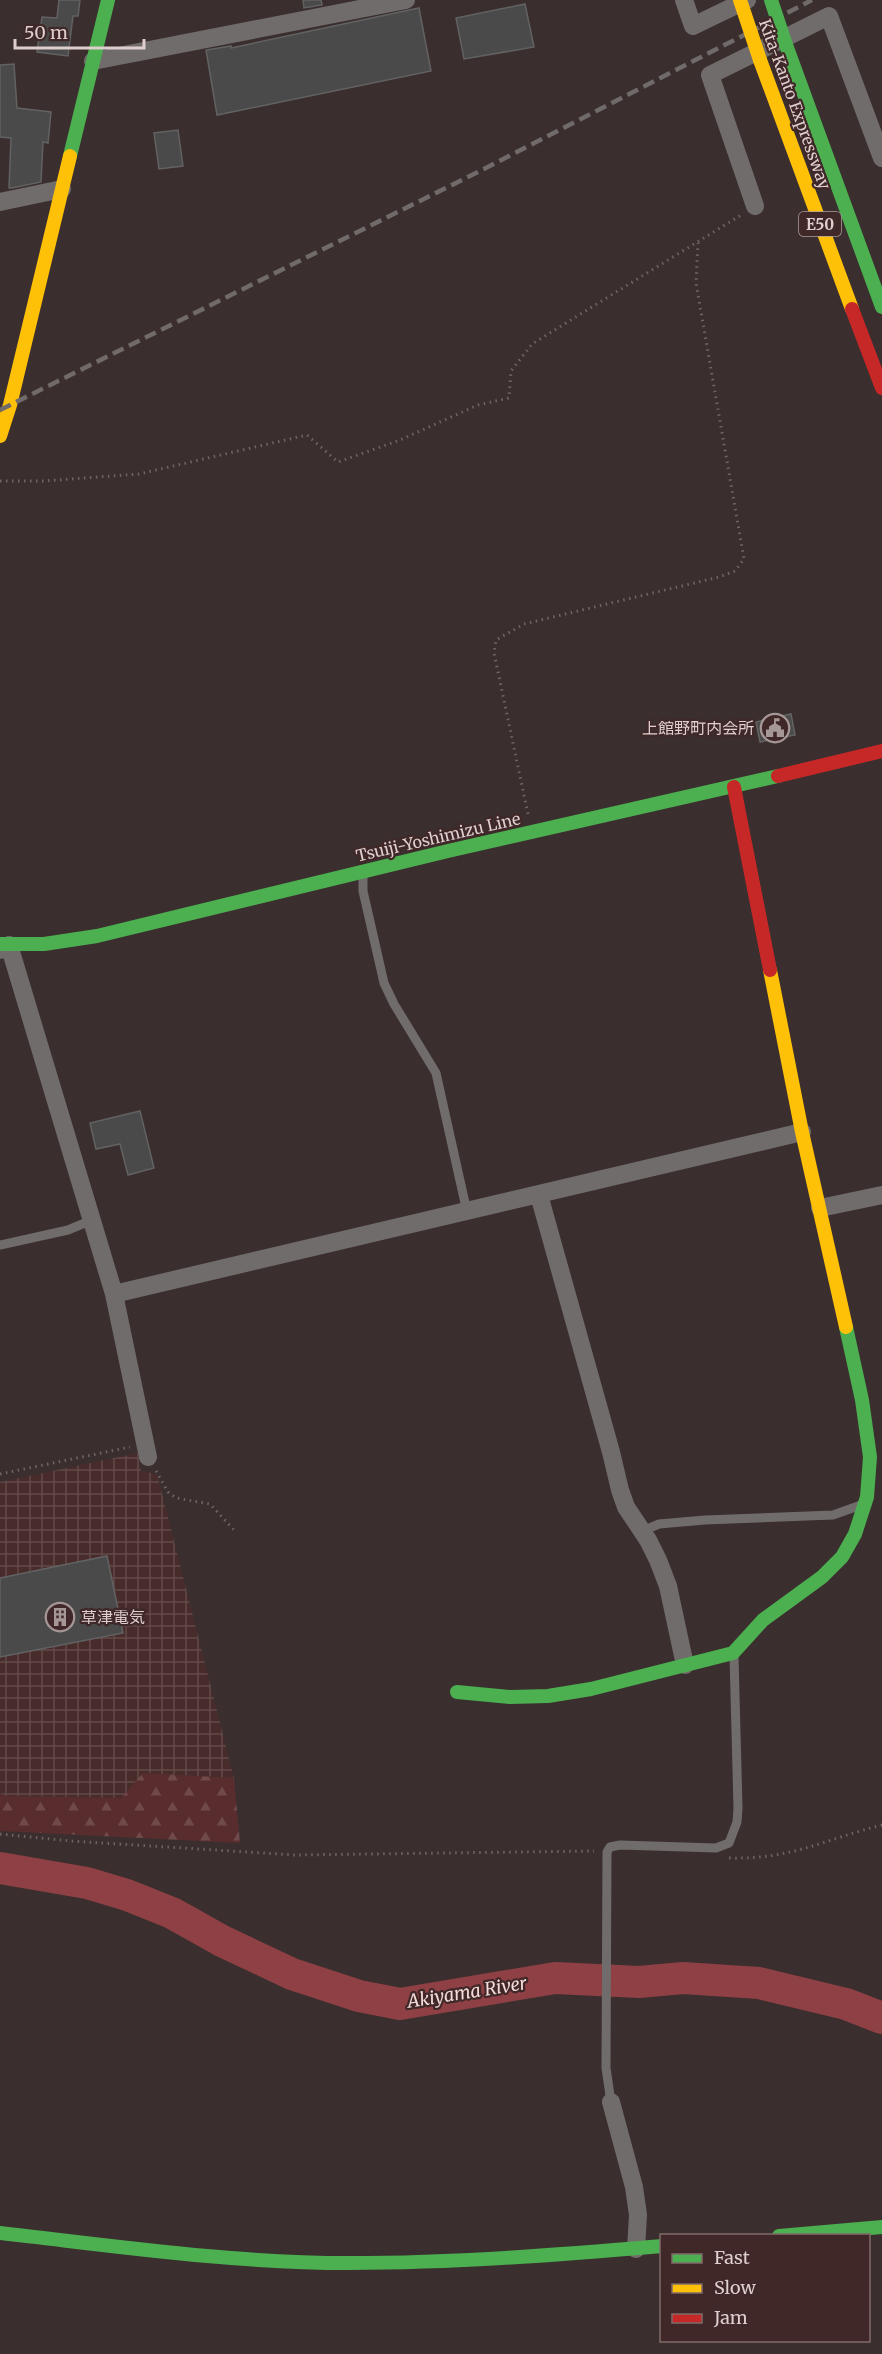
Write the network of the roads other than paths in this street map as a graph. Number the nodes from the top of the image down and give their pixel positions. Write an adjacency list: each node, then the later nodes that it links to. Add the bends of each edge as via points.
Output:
1 (108, 0): 8 (main road)
2 (406, 0): 7 (street)
3 (684, 0): 5 (street, via 693,26)
4 (740, 0): 15 (main road, Kita-Kanto Expressway / E50, bridge)
5 (747, 0)
6 (771, 0): 13 (main road, Kita-Kanto Expressway / E50, bridge)
7 (333, 7): 8 (street)
8 (93, 62): 10 (main road)
9 (882, 158): 12 (street, via 829,16 710,75)
10 (62, 189): 11 (street); 14 (main road)
11 (0, 202)
12 (755, 206)
13 (882, 306)
14 (7, 386): 16 (main road)
15 (882, 388)
16 (0, 436)
17 (882, 751): 18 (main road, Tsuiji-Yoshimizu Line)
18 (734, 787): 19 (main road, Tsuiji-Yoshimizu Line); 21 (main road)
19 (363, 871): 20 (main road, Tsuiji-Yoshimizu Line, via 97,936); 25 (lane, via 363,891 384,983 436,1073)
20 (3, 946): 26 (street)
21 (802, 1132): 22 (street); 24 (main road)
22 (539, 1195): 25 (street); 31 (street, via 620,1490)
23 (882, 1195): 24 (street)
24 (820, 1208): 30 (main road, via 862,1400 870,1458)
25 (467, 1212): 28 (street)
26 (92, 1220): 27 (lane, via 68,1230); 28 (street)
27 (0, 1245)
28 (114, 1294): 29 (street)
29 (146, 1451)
30 (868, 1500): 31 (lane, via 833,1515 705,1520 659,1524); 32 (main road, via 842,1557 822,1577 763,1620)
31 (642, 1531): 33 (street, via 668,1586)
32 (734, 1653): 33 (main road); 35 (lane, via 738,1808 729,1843 716,1848 620,1845 610,1847 606,1860 606,2068)
33 (685, 1665): 34 (main road, via 548,1696)
34 (457, 1692)
35 (612, 2102): 40 (street, via 634,2187 638,2215)
36 (882, 2227): 38 (main road)
37 (0, 2233): 40 (main road, via 290,2262 410,2263)
38 (792, 2234)
39 (660, 2246): 40 (main road)
40 (636, 2249)

